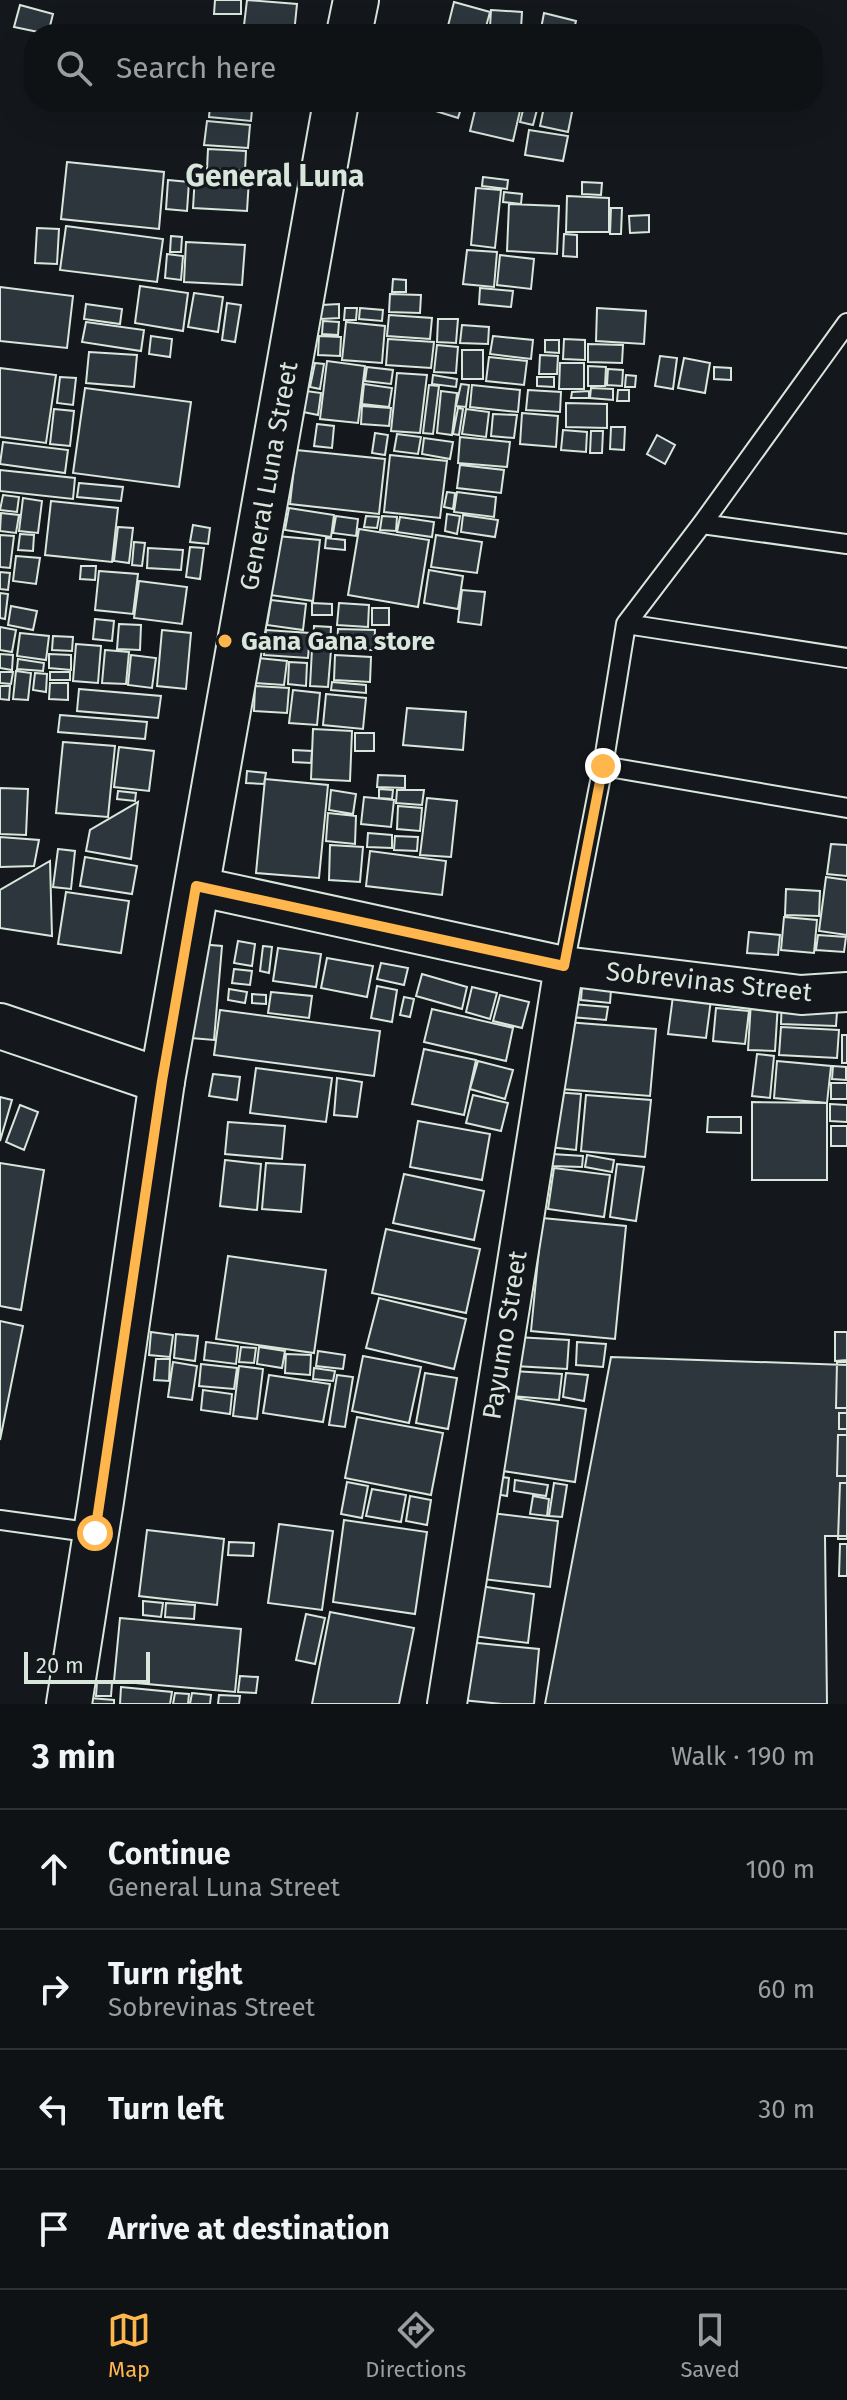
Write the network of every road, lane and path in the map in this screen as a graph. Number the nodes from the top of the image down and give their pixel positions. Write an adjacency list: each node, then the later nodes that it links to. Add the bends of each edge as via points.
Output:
1 (356, 0): 2 (main road)
2 (351, 24)
3 (334, 112): 11 (main road, General Luna Street)
4 (847, 323): 5 (lane)
5 (702, 524): 6 (lane); 7 (lane)
6 (847, 544)
7 (626, 624): 8 (lane); 9 (lane)
8 (847, 658)
9 (603, 766): 10 (lane); 12 (lane)
10 (847, 808)
11 (196, 886): 12 (street, Sobrevinas Street); 15 (main road, General Luna Street)
12 (564, 966): 13 (street, Sobrevinas Street, via 801,995); 19 (street, Payumo Street)
13 (847, 992)
14 (0, 1026): 15 (main road)
15 (162, 1081): 17 (main road, General Luna Street)
16 (0, 1520): 17 (lane)
17 (95, 1533): 18 (main road, General Luna Street)
18 (69, 1704)
19 (447, 1704)

